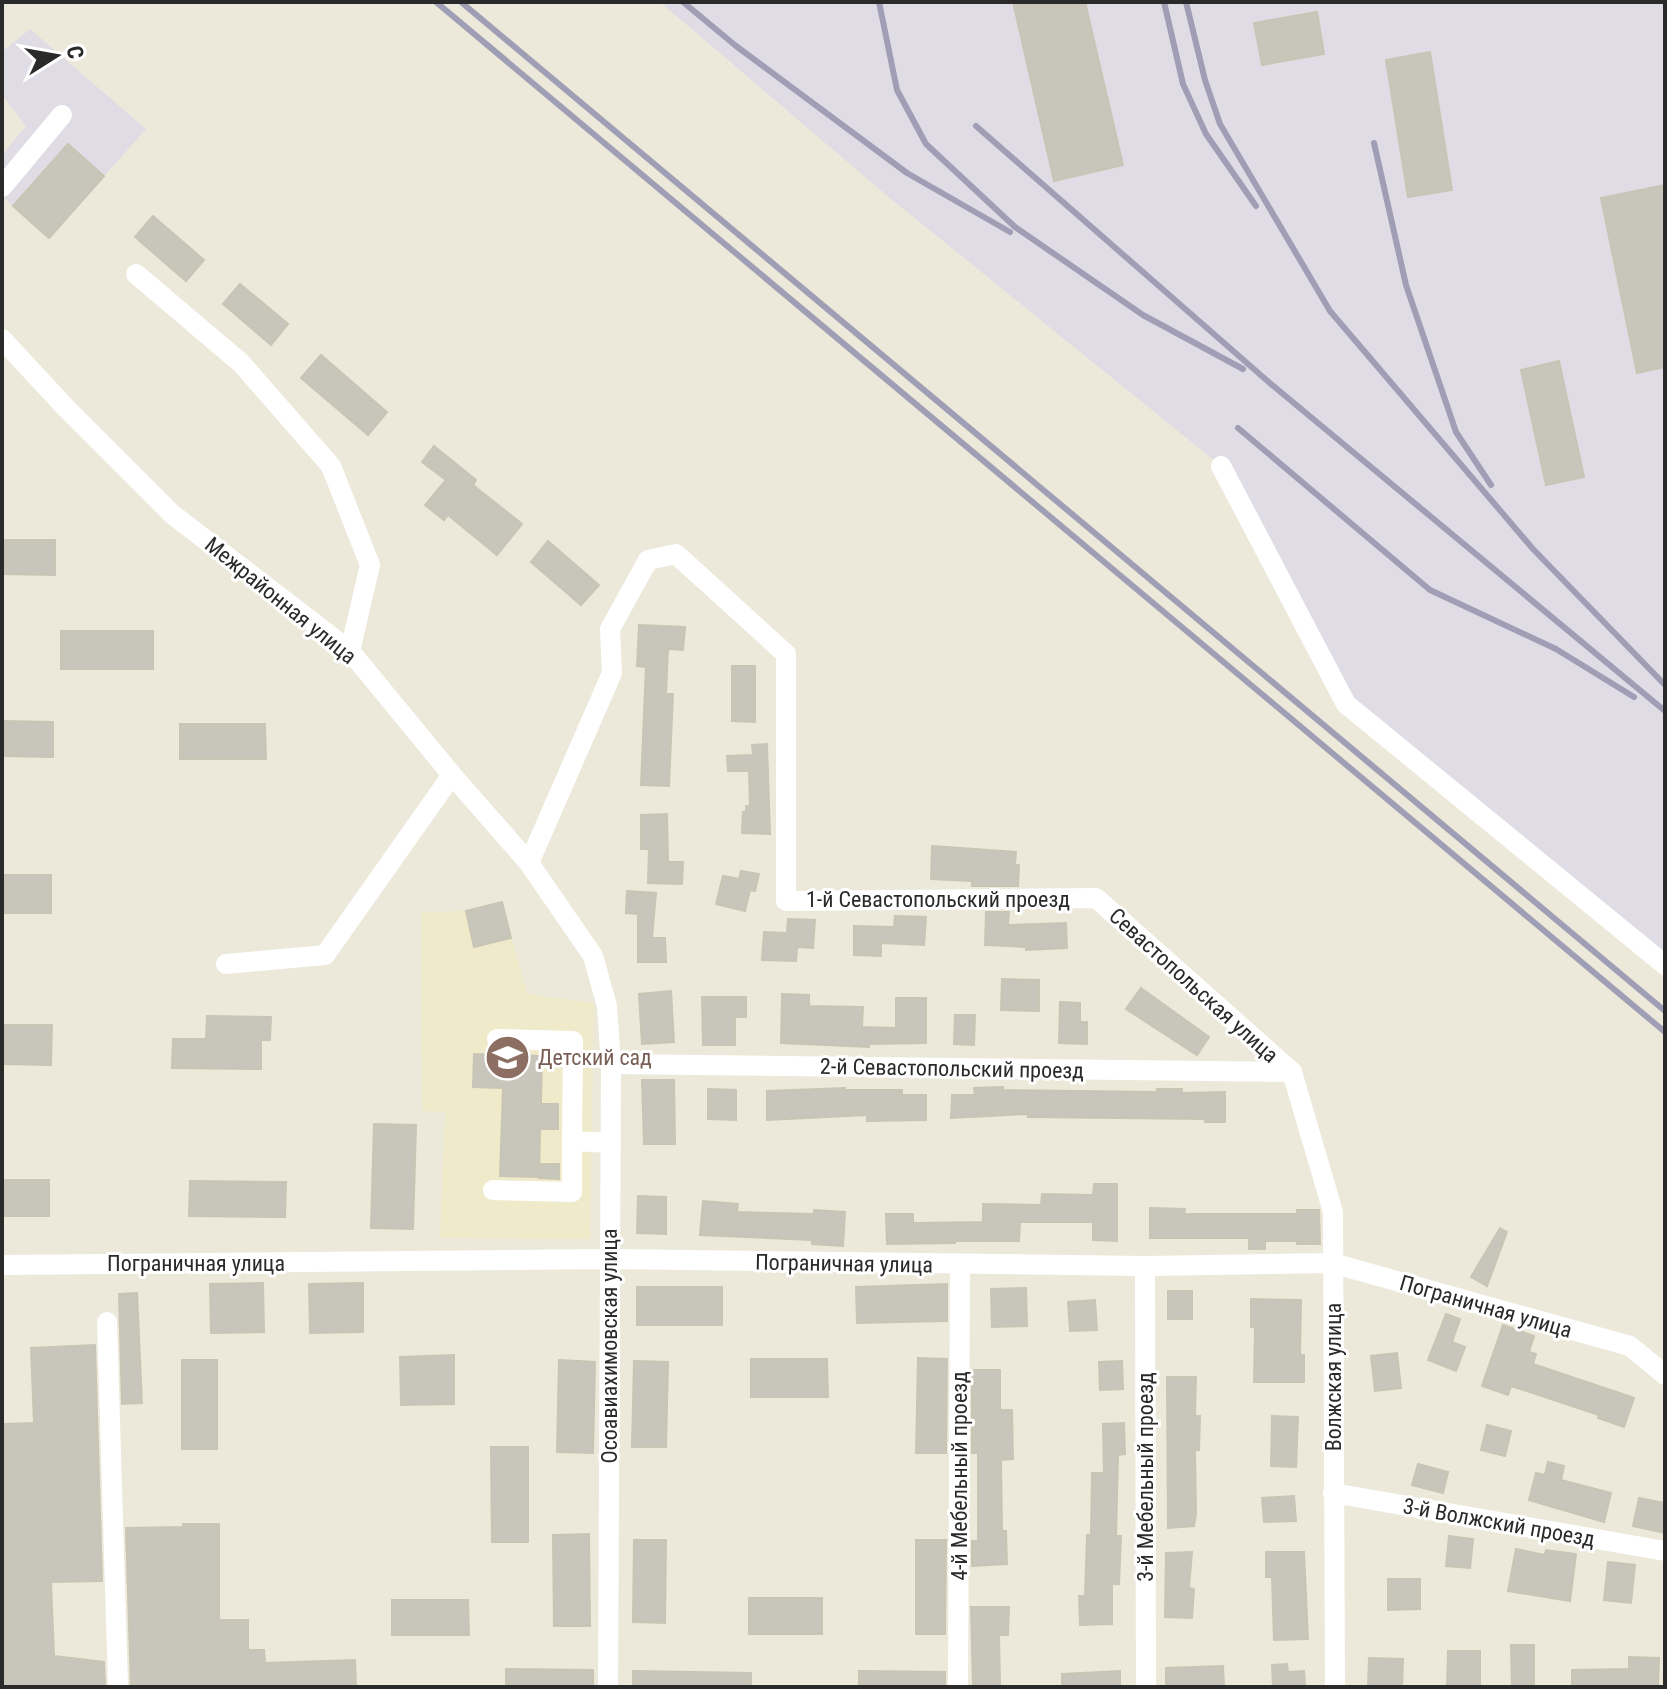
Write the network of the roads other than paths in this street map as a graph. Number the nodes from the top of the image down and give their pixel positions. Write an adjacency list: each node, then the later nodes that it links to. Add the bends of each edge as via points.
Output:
1 (62, 115): 2 (street)
2 (2, 187)
3 (136, 274): 6 (street, via 241,363 331,466 370,565)
4 (2, 339): 6 (street, Межрайонная улица, via 172,514)
5 (1221, 466): 11 (street, via 1346,704)
6 (350, 651): 7 (street, Межрайонная улица)
7 (452, 775): 8 (street, Межрайонная улица); 10 (street, via 325,955)
8 (529, 863): 9 (street, 1-й Севастопольский проезд, via 612,673 610,629 648,560 676,554 786,654 786,901); 12 (street, Межрайонная улица, via 593,956)
9 (1096, 898): 15 (street, Севастопольская улица)
10 (226, 964)
11 (1665, 965)
12 (607, 1006): 14 (street, Осоавиахимовская улица)
13 (497, 1039): 16 (street, via 573,1041)
14 (611, 1064): 15 (street, 2-й Севастопольский проезд); 17 (street, Осоавиахимовская улица)
15 (1292, 1072): 20 (street, Волжская улица, via 1333,1212)
16 (572, 1141): 17 (street); 18 (street, via 572,1192)
17 (611, 1143): 19 (street, Осоавиахимовская улица)
18 (493, 1190)
19 (610, 1259): 21 (street, Пограничная улица); 22 (street, Пограничная улица); 29 (street, Осоавиахимовская улица)
20 (1332, 1263): 23 (street, Пограничная улица); 25 (street, Пограничная улица, via 1630,1346); 26 (street, Волжская улица)
21 (2, 1265)
22 (960, 1265): 23 (street, Пограничная улица); 30 (street, 4-й Мебельный проезд)
23 (1145, 1266): 31 (street, 3-й Мебельный проезд)
24 (107, 1322): 28 (street)
25 (1665, 1375)
26 (1333, 1493): 27 (street, 3-й Волжский проезд); 32 (street, Волжская улица)
27 (1665, 1551)
28 (118, 1687)
29 (608, 1687)
30 (958, 1687)
31 (1146, 1687)
32 (1335, 1687)

